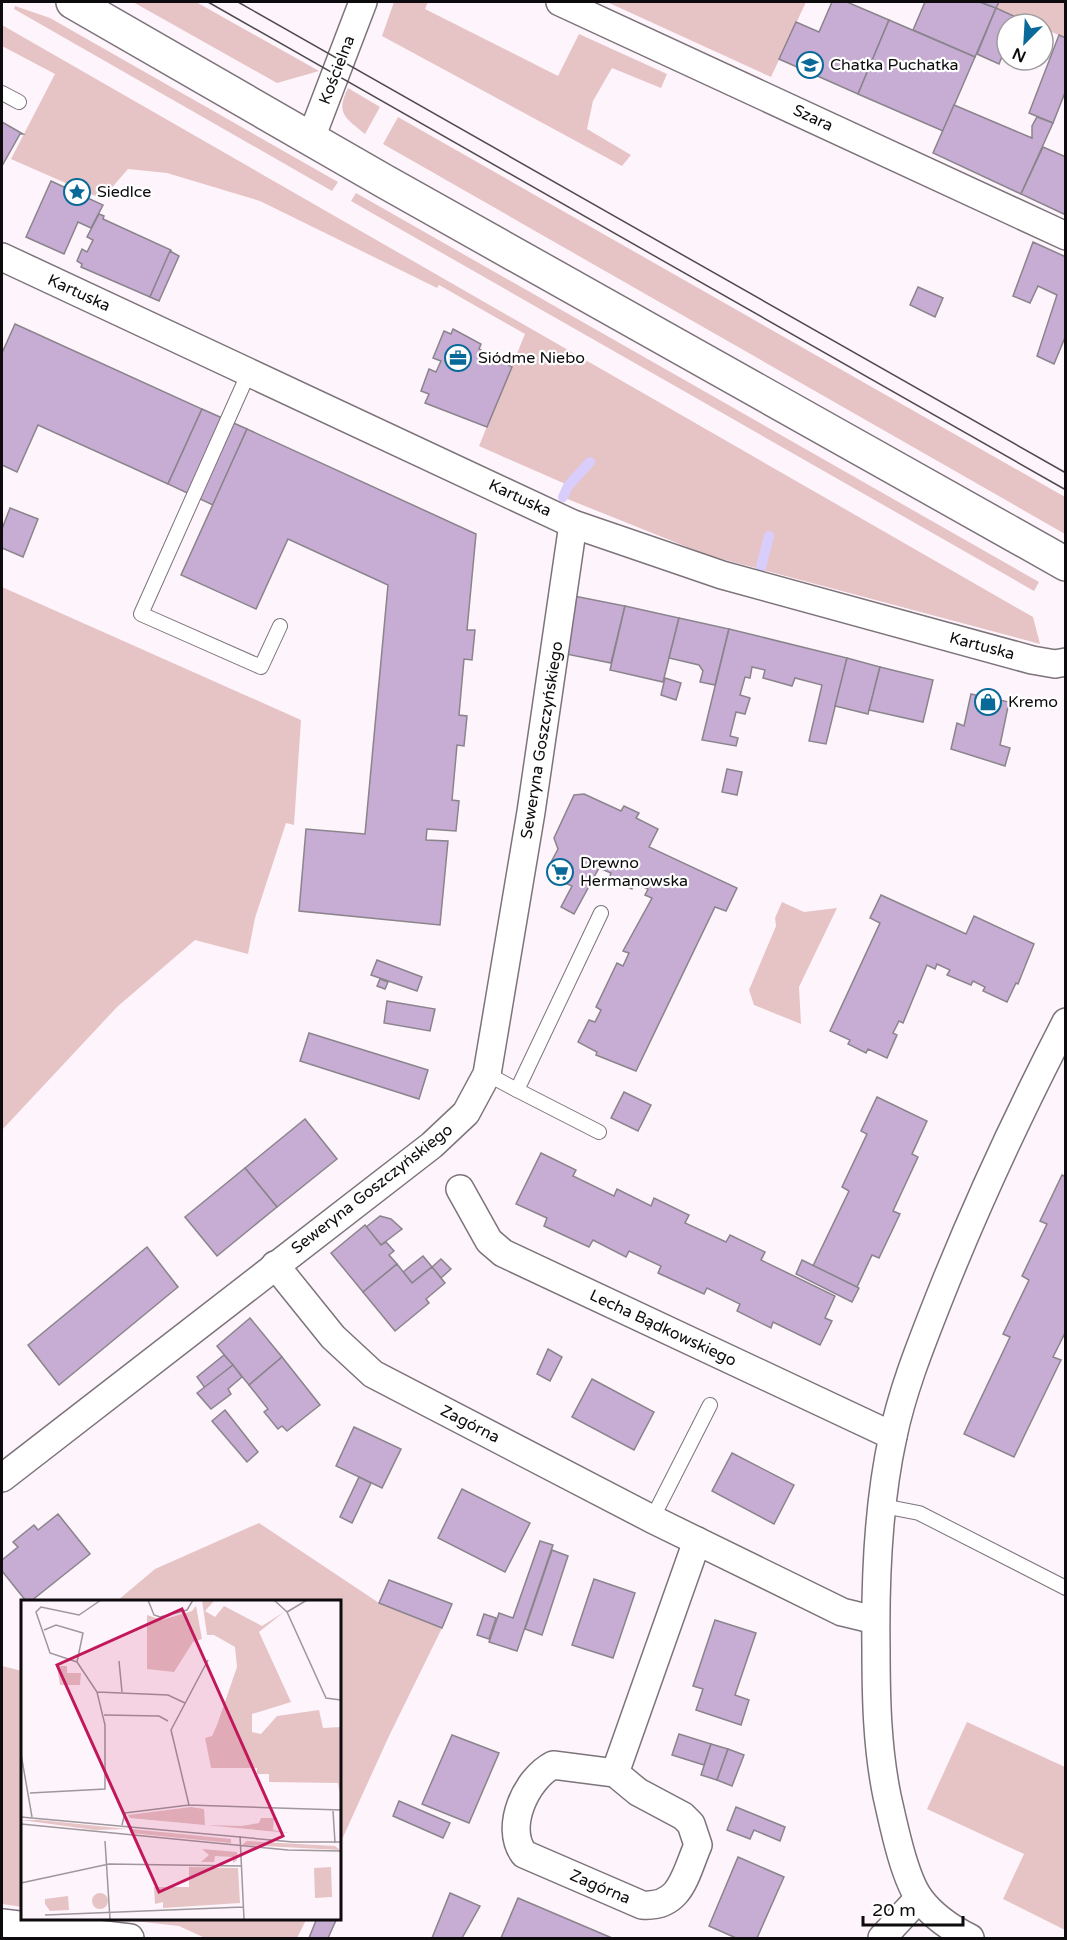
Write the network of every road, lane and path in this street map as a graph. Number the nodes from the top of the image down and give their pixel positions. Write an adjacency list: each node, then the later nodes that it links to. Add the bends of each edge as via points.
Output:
1 (73, 2): 6 (main road)
2 (363, 2): 6 (street, Kościelna)
3 (569, 3): 7 (street, Szara)
4 (2, 93): 5 (lane)
5 (19, 102)
6 (311, 138): 11 (main road)
7 (1065, 236)
8 (2, 256): 9 (street, Kartuska)
9 (249, 372): 10 (street, Kartuska); 12 (lane, via 141,614 261,667)
10 (573, 524): 13 (street, Kartuska, via 806,599 1032,660); 16 (street, Seweryna Goszczyńskiego)
11 (1065, 564)
12 (280, 626)
13 (1065, 662)
14 (601, 913): 17 (lane)
15 (1065, 1022): 22 (street, via 958,1252 916,1357)
16 (487, 1074): 17 (lane); 20 (street, Seweryna Goszczyńskiego, via 466,1113 432,1145)
17 (517, 1090): 18 (lane)
18 (599, 1132)
19 (460, 1189): 22 (street, Lecha Bądkowskiego, via 489,1241 502,1253)
20 (275, 1265): 23 (street, Seweryna Goszczyńskiego); 25 (street, Zagórna, via 333,1337 373,1374)
21 (710, 1405): 25 (lane)
22 (893, 1436): 24 (street)
23 (2, 1478)
24 (883, 1506): 27 (lane, via 919,1513); 28 (street)
25 (652, 1519): 26 (street, Zagórna)
26 (697, 1541): 28 (street, Zagórna, via 842,1612); 29 (street)
27 (1065, 1588)
28 (875, 1620): 30 (street, via 876,1711 884,1780 898,1848)
29 (615, 1773): 29 (street, Zagórna, via 563,1765 542,1771 532,1781 517,1819 516,1844 524,1854 556,1869 642,1905 659,1905 679,1890 698,1845 696,1834 682,1816 638,1792)
30 (919, 1898): 33 (street); 34 (street, via 953,1930)
31 (2, 1923): 32 (street)
32 (130, 1938)
33 (882, 1938)
34 (970, 1938)

